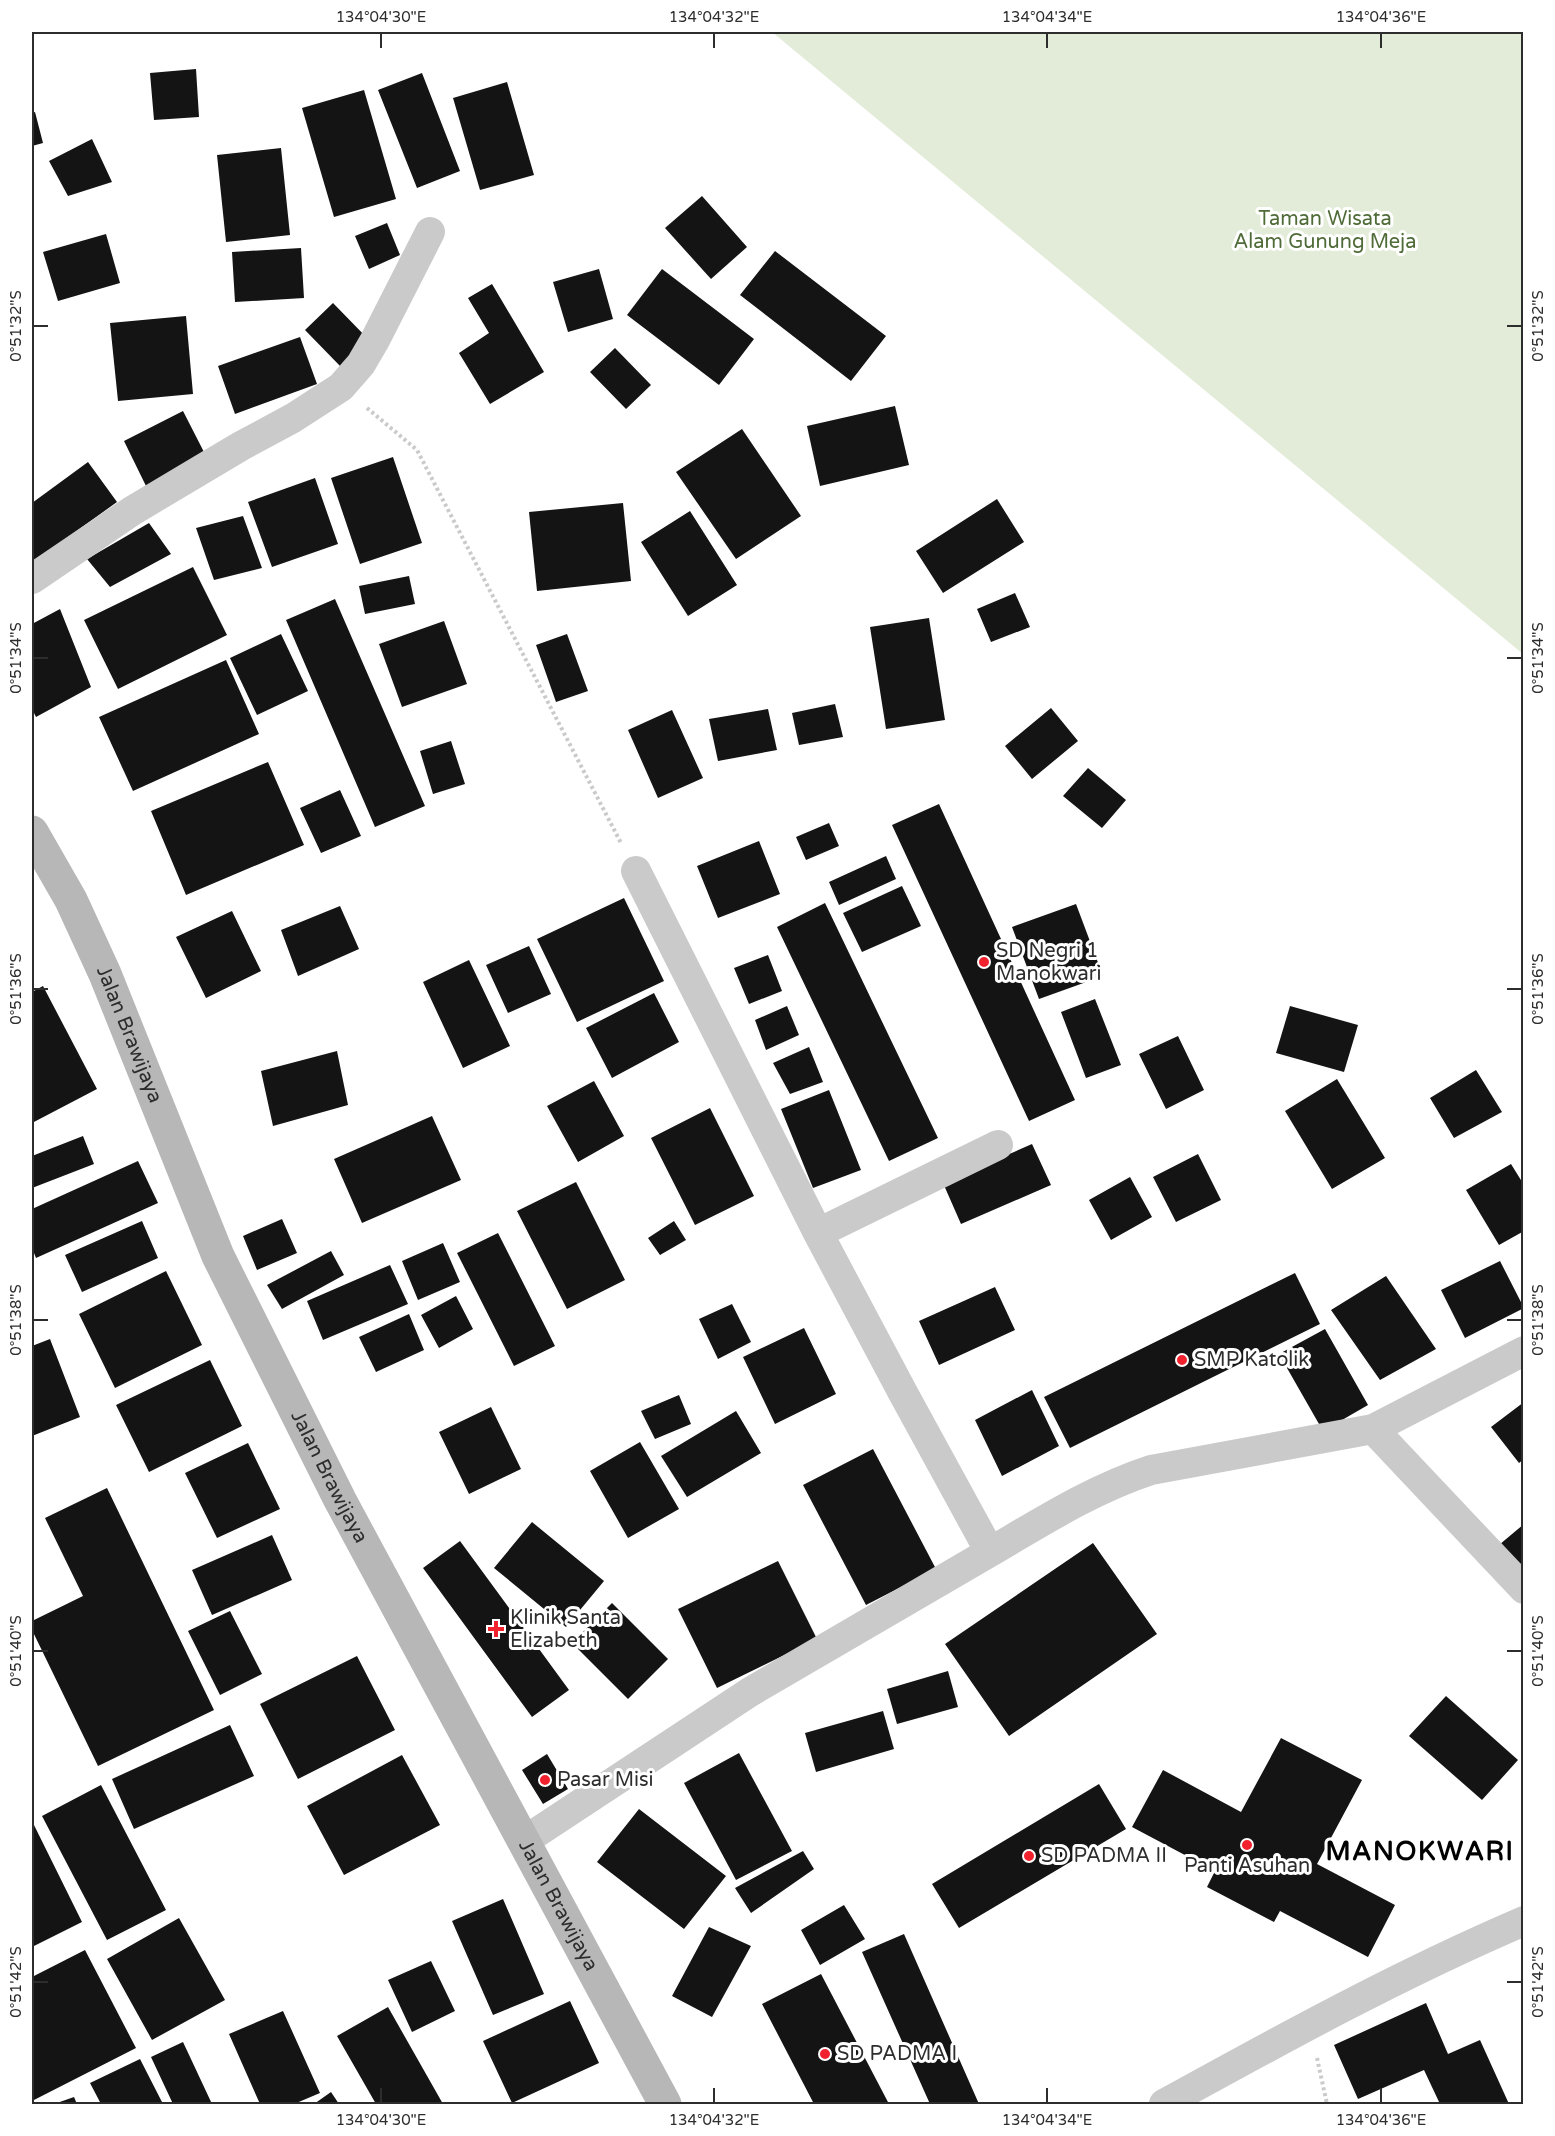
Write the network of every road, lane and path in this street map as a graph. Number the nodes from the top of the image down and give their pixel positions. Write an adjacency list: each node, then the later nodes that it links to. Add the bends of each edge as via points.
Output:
1 (430, 232): 2 (street, via 375,340)
2 (342, 387): 3 (street, via 132,511); 5 (path, via 417,450)
3 (32, 579)
4 (32, 832): 12 (street, Jalan Brawijaya, via 71,900 105,974 218,1256 340,1500)
5 (636, 871): 7 (street)
6 (998, 1145): 7 (street)
7 (818, 1233): 10 (street)
8 (1524, 1351): 9 (street)
9 (1373, 1429): 10 (street, via 1151,1470 1118,1481 1068,1506); 11 (street)
10 (990, 1552): 12 (street, via 750,1692)
11 (1524, 1589)
12 (524, 1841): 15 (street, Jalan Brawijaya)
13 (1524, 1921): 14 (street)
14 (1310, 2023): 16 (street); 17 (path)
15 (665, 2104)
16 (1164, 2104)
17 (1327, 2104)

